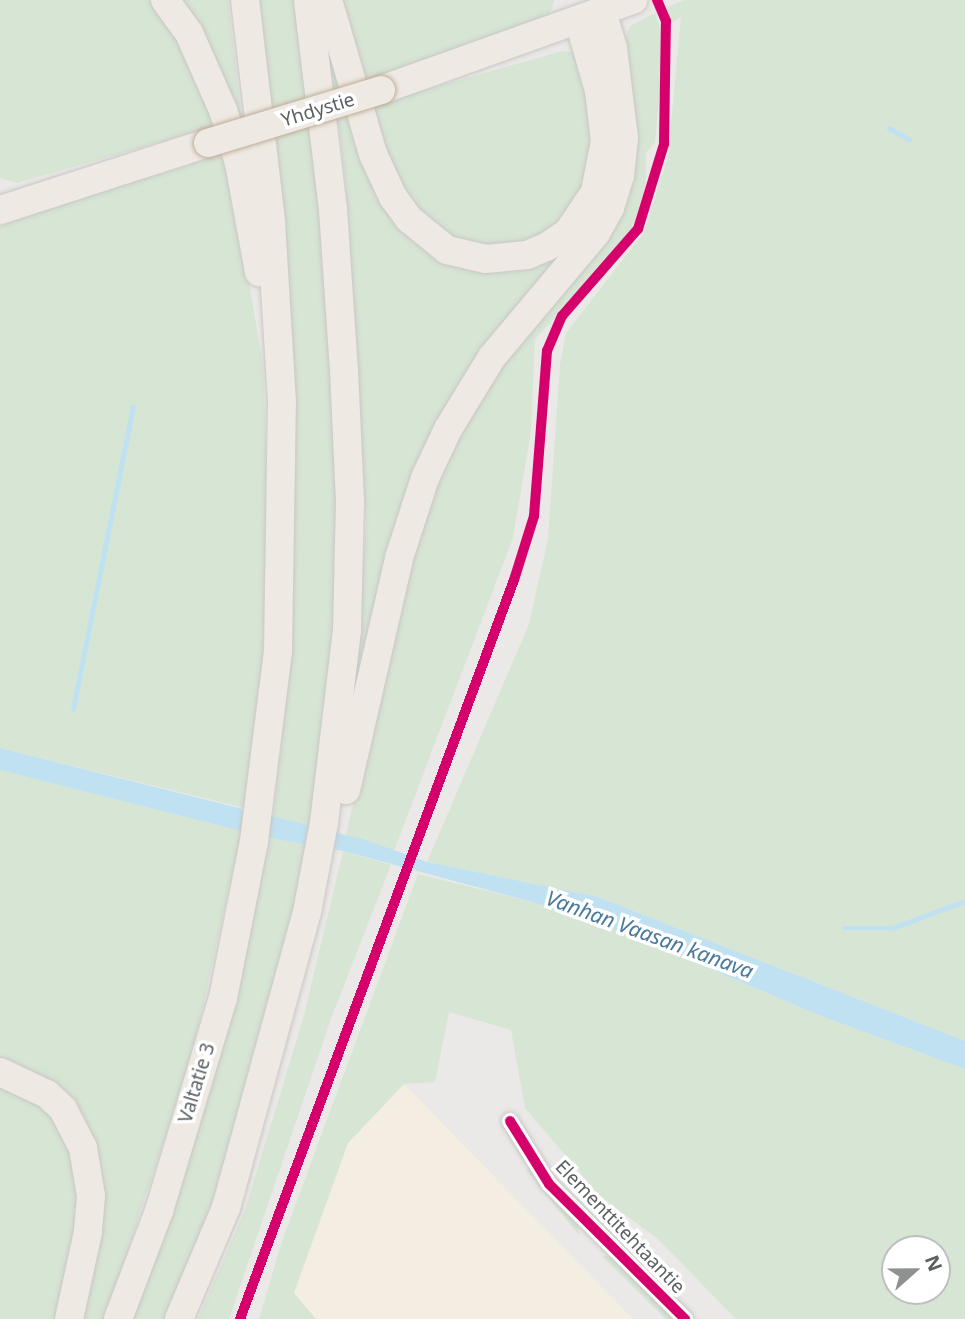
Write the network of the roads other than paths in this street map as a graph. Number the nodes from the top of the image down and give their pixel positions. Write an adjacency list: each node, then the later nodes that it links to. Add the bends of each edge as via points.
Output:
1 (165, 0): 8 (highway, via 208,70 239,163)
2 (245, 0): 8 (highway, via 271,221)
3 (308, 0): 9 (highway, via 333,210 350,502 347,631)
4 (328, 0): 6 (highway, via 373,154 393,197 409,219 447,250 486,259 527,255 548,246 568,232 595,192 605,141)
5 (633, 0): 6 (highway, Yhdystie)
6 (591, 17): 7 (highway, Yhdystie, bridge, via 381,90); 9 (highway, via 623,106 620,176 596,233 492,357 448,429 425,478)
7 (0, 211)
8 (282, 402): 13 (highway, Valtatie 3, via 278,652 254,841 223,998 159,1211)
9 (331, 825): 14 (highway, via 226,1208)
10 (0, 1072): 12 (highway, via 47,1094 63,1109 83,1148 91,1196)
11 (510, 1121): 15 (street, Elementtitehtaantie, via 550,1184)
12 (69, 1319)
13 (118, 1319)
14 (179, 1319)
15 (685, 1319)

